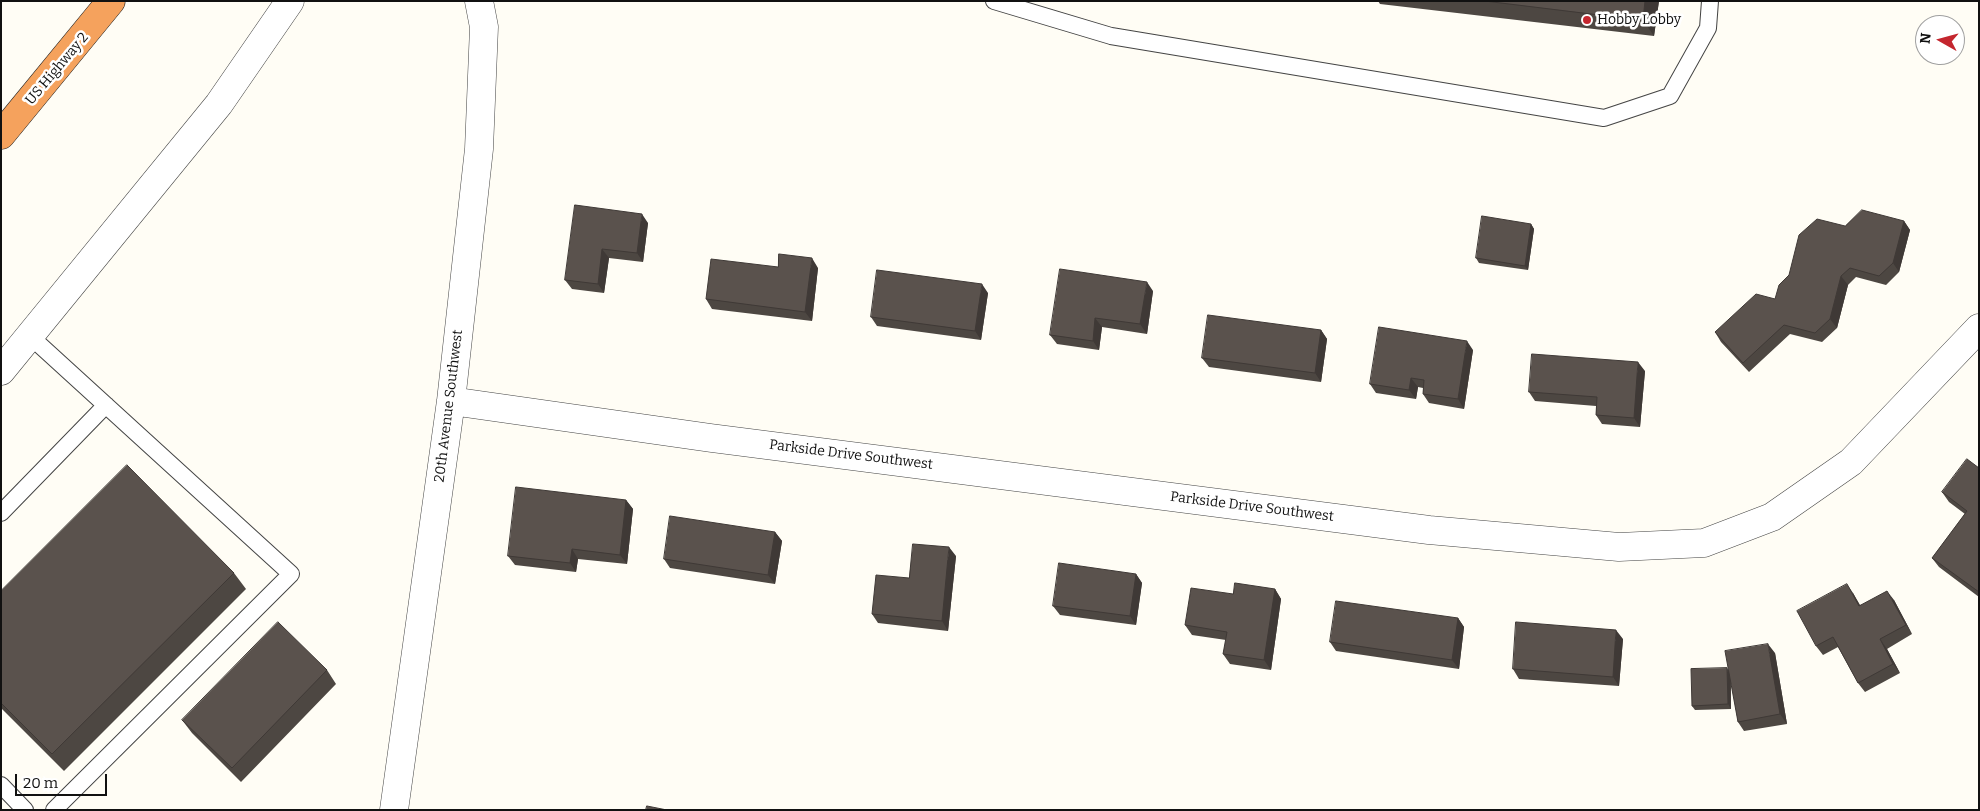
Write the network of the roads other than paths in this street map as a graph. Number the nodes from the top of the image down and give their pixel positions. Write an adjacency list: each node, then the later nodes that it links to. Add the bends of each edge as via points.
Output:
1 (111, 1): 6 (highway, US Highway 2)
2 (290, 1): 8 (street, via 219,104)
3 (479, 1): 10 (street, 20th Avenue Southwest, via 484,27 479,149)
4 (994, 1): 5 (lane, via 1111,36 1604,118 1670,96 1708,28)
5 (1710, 1)
6 (1, 135)
7 (1979, 328): 10 (street, Parkside Drive Southwest, via 1852,462 1772,517 1704,543 1620,547 1429,530 712,438)
8 (30, 336): 9 (street); 11 (lane)
9 (1, 371)
10 (451, 401): 16 (street, 20th Avenue Southwest)
11 (106, 406): 12 (lane); 15 (lane, via 292,574)
12 (1, 513)
13 (1, 786): 14 (lane)
14 (26, 810)
15 (54, 810)
16 (394, 810)

